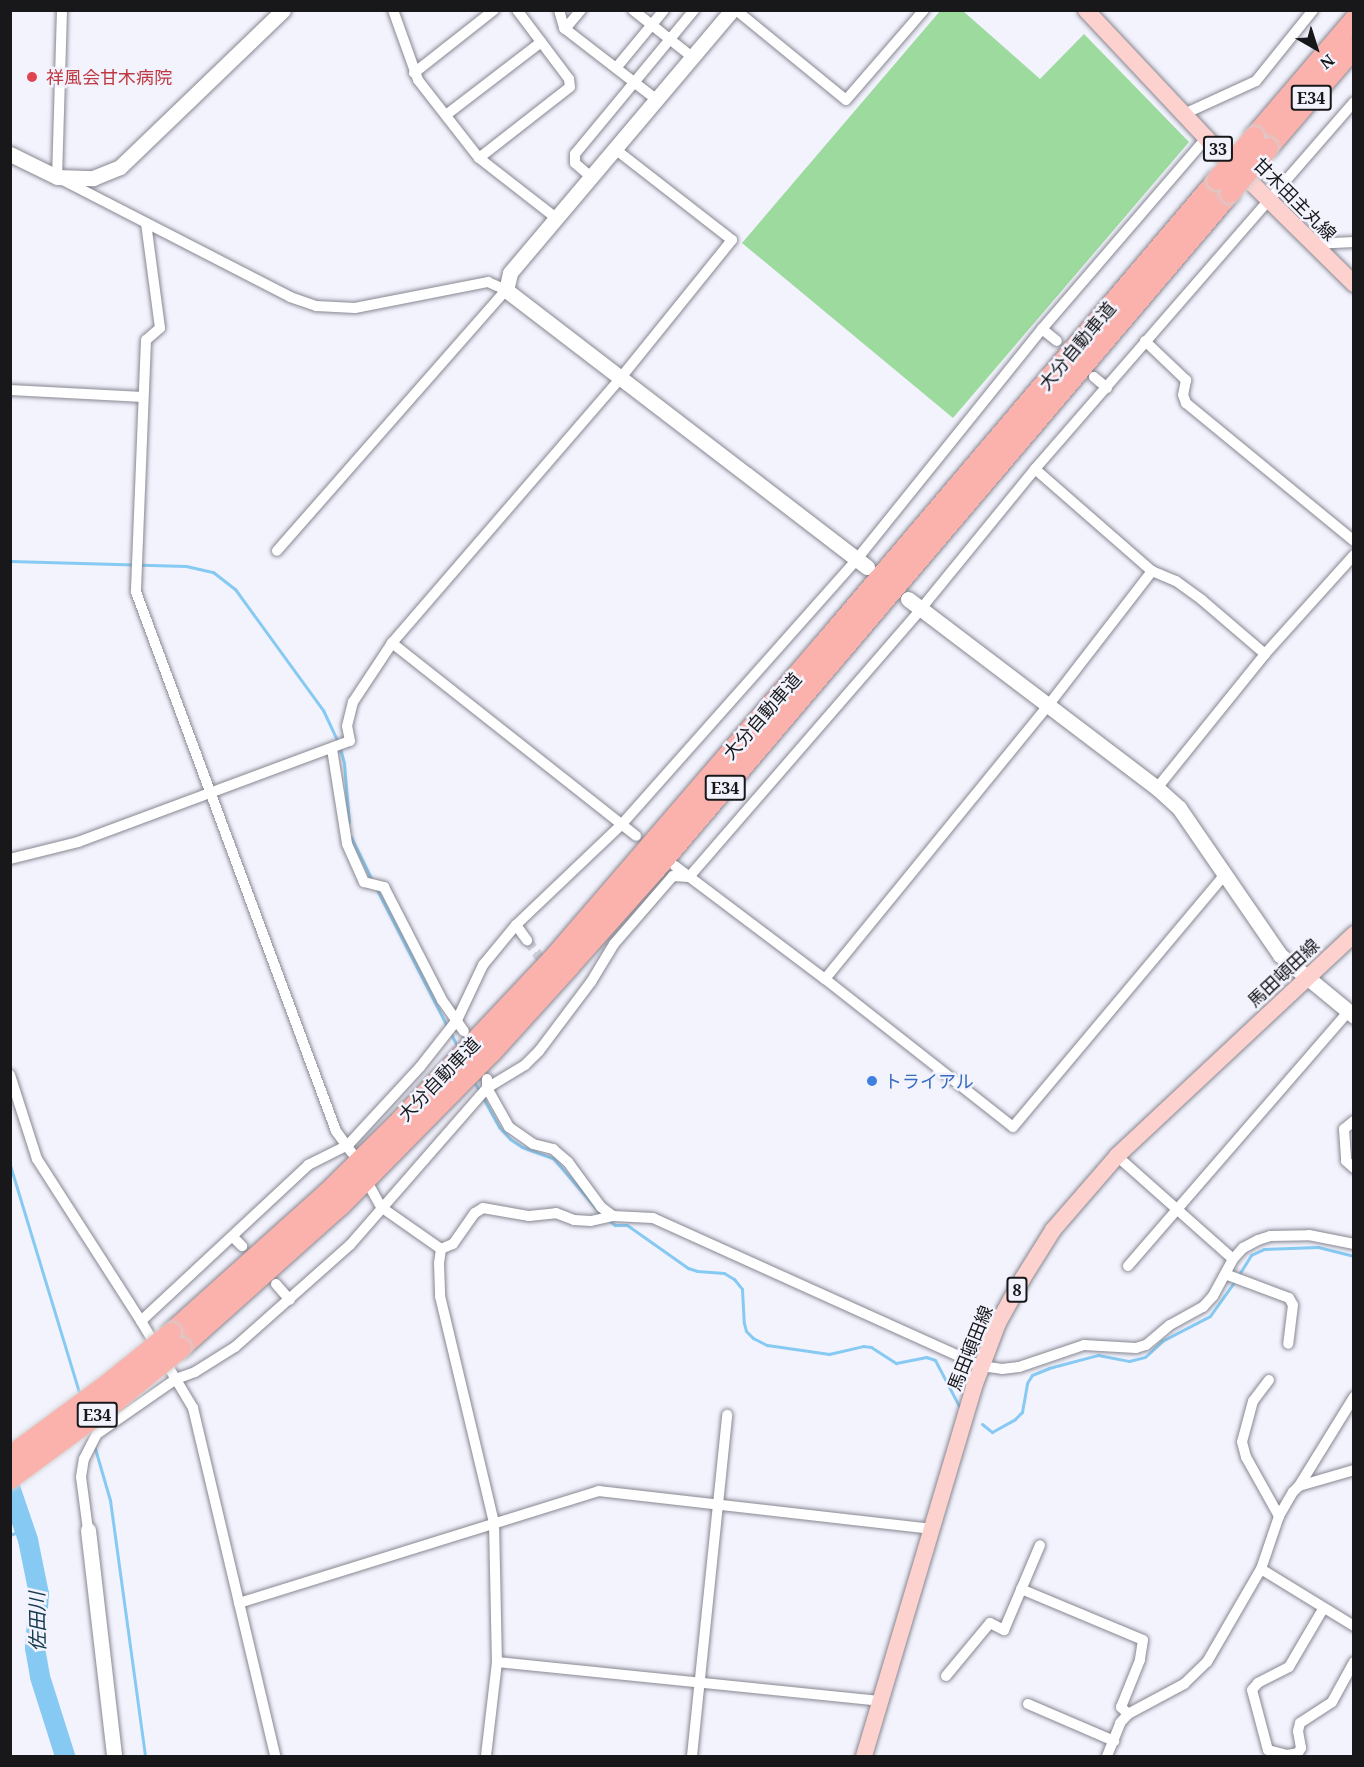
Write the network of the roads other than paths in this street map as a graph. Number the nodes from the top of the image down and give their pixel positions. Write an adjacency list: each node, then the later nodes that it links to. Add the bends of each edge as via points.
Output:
1 (62, 10): 34 (street)
2 (283, 10): 34 (street, via 120,167 93,178)
3 (393, 10): 23 (street)
4 (494, 10): 23 (street)
5 (517, 10): 19 (street)
6 (559, 10): 17 (street)
7 (580, 10): 17 (street)
8 (633, 10): 16 (street)
9 (664, 10): 16 (street)
10 (694, 10): 18 (street)
11 (924, 10): 14 (street, via 846,100)
12 (1086, 10): 27 (main road, 甘木田主丸線 / 33)
13 (1313, 10): 27 (street, via 1256,81)
14 (729, 12): 21 (street)
15 (1353, 20): 30 (highway, 大分自動車道 / E34)
16 (652, 25): 18 (street); 22 (street)
17 (565, 29): 22 (street)
18 (670, 40): 21 (street); 24 (street)
19 (541, 42): 28 (street); 33 (street, via 569,79 570,87)
20 (1353, 48): 30 (highway, 大分自動車道 / E34)
21 (692, 57): 25 (street)
22 (616, 68): 24 (street)
23 (414, 73): 28 (street)
24 (635, 82): 25 (street); 35 (street, via 575,154 575,163)
25 (656, 99): 31 (street)
26 (1353, 102): 36 (street)
27 (1184, 114): 29 (main road, 甘木田主丸線 / 33)
28 (446, 115): 33 (street)
29 (1206, 138): 36 (main road, 甘木田主丸線 / 33); 43 (street)
30 (1261, 143): 99 (highway, 大分自動車道 / E34, bridge, via 556,955 350,1170)
31 (615, 149): 35 (street); 47 (street, via 732,240)
32 (10, 154): 34 (street)
33 (479, 158): 37 (street)
34 (57, 177): 38 (street)
35 (591, 177): 37 (street)
36 (1270, 200): 40 (main road, 甘木田主丸線 / 33); 45 (street)
37 (556, 218): 42 (street, via 510,273)
38 (146, 223): 42 (street, via 290,297 316,306 355,308 488,282); 50 (street, via 160,328 146,340)
39 (1353, 242): 40 (street)
40 (1313, 244): 41 (main road, 甘木田主丸線 / 33)
41 (1353, 284)
42 (506, 290): 47 (street); 53 (street)
43 (1042, 330): 44 (street); 55 (street)
44 (1057, 341)
45 (1145, 341): 48 (street); 52 (street, via 1186,380 1186,403)
46 (1094, 377): 48 (street)
47 (619, 380): 55 (street); 59 (street)
48 (1107, 388): 51 (street)
49 (10, 390): 50 (street)
50 (143, 397): 64 (street, via 136,592)
51 (1035, 469): 56 (street); 58 (street)
52 (1353, 541)
53 (277, 552)
54 (1353, 555): 60 (street)
55 (862, 563): 65 (street)
56 (1152, 571): 60 (street, via 1176,581 1202,600); 61 (street)
57 (908, 600): 58 (street)
58 (920, 610): 61 (street); 70 (street)
59 (392, 643): 62 (street, via 353,702 347,726 350,741); 65 (street)
60 (1265, 654): 63 (street)
61 (1047, 707): 63 (street); 74 (street)
62 (338, 746): 64 (street); 77 (street, via 347,844 364,882 384,887)
63 (1157, 789): 69 (street, via 1179,808)
64 (209, 794): 67 (street, via 78,842); 82 (street, via 336,1131)
65 (622, 824): 66 (street); 71 (street)
66 (636, 836)
67 (10, 859)
68 (675, 866): 70 (street)
69 (1225, 874): 74 (street, via 1013,1127); 75 (street, via 1280,955)
70 (689, 877): 74 (street); 80 (street, via 673,876 614,944 539,1051 525,1065)
71 (516, 925): 73 (street); 77 (street, via 483,965)
72 (1353, 934): 75 (main road, 馬田頓田線 / 8)
73 (527, 940)
74 (825, 979)
75 (1306, 979): 76 (street); 83 (main road, 馬田頓田線 / 8)
76 (1351, 1014): 87 (street)
77 (452, 1027): 78 (street); 82 (street)
78 (464, 1031)
79 (10, 1075): 98 (street, via 37,1160)
80 (484, 1089): 86 (street); 88 (street, via 508,1127 533,1144 553,1149 568,1162)
81 (1353, 1121): 84 (street, via 1344,1129 1346,1161)
82 (350, 1149): 89 (street, via 308,1166)
83 (1117, 1156): 87 (street); 101 (main road, 馬田頓田線 / 8, via 1053,1230 998,1323)
84 (1353, 1168)
85 (370, 1186): 86 (street)
86 (381, 1206): 92 (street); 97 (street, via 350,1245)
87 (1177, 1209): 93 (street); 94 (street)
88 (608, 1217): 92 (street, via 574,1220 556,1213 529,1216 483,1208 453,1244); 101 (street, via 653,1218)
89 (234, 1237): 91 (street); 98 (street)
90 (1353, 1244): 93 (street, via 1309,1236 1270,1236 1251,1243)
91 (242, 1246)
92 (441, 1249): 112 (street, via 440,1296)
93 (1233, 1259): 95 (street)
94 (1128, 1266)
95 (1231, 1277): 100 (street, via 1289,1298 1293,1305); 101 (street, via 1203,1307 1170,1325 1146,1345 1084,1346 1019,1367)
96 (276, 1284): 97 (street)
97 (290, 1300): 102 (street, via 235,1347 195,1372)
98 (141, 1321): 102 (street)
99 (176, 1341): 106 (highway, 大分自動車道 / E34, bridge, via 105,1386); 108 (highway, 大分自動車道 / E34, bridge, via 117,1401)
100 (1288, 1344)
101 (981, 1366): 113 (main road, 馬田頓田線 / 8)
102 (176, 1378): 114 (street, via 97,1434 84,1459 81,1477); 118 (street, via 193,1408)
103 (1269, 1380): 111 (street, via 1253,1401 1242,1442 1246,1457)
104 (1353, 1397): 109 (street)
105 (727, 1415): 110 (street)
106 (10, 1456)
107 (1353, 1470): 109 (street)
108 (10, 1479)
109 (1299, 1486): 111 (street)
110 (718, 1504): 112 (street, via 598,1491); 113 (street); 124 (street)
111 (1279, 1516): 116 (street)
112 (494, 1522): 118 (street); 121 (street)
113 (932, 1529): 125 (main road, 馬田頓田線 / 8)
114 (88, 1530): 129 (street)
115 (1040, 1545): 117 (street)
116 (1261, 1569): 119 (street); 127 (street, via 1197,1675)
117 (1022, 1589): 123 (street, via 1004,1630 990,1623); 127 (street, via 1143,1640 1140,1660 1121,1707)
118 (239, 1603): 130 (street)
119 (1323, 1609): 120 (street); 135 (street, via 1289,1667 1252,1690 1268,1750)
120 (1353, 1626)
121 (497, 1662): 124 (street); 131 (street)
122 (1353, 1662): 135 (street, via 1332,1702 1300,1723 1301,1748)
123 (946, 1676)
124 (700, 1682): 125 (street); 132 (street)
125 (882, 1701): 133 (main road, 馬田頓田線 / 8)
126 (1028, 1704): 128 (street)
127 (1128, 1714): 128 (street)
128 (1114, 1741): 134 (street)
129 (114, 1756)
130 (275, 1756)
131 (486, 1756)
132 (692, 1756)
133 (864, 1756)
134 (1107, 1756)
135 (1292, 1756)

